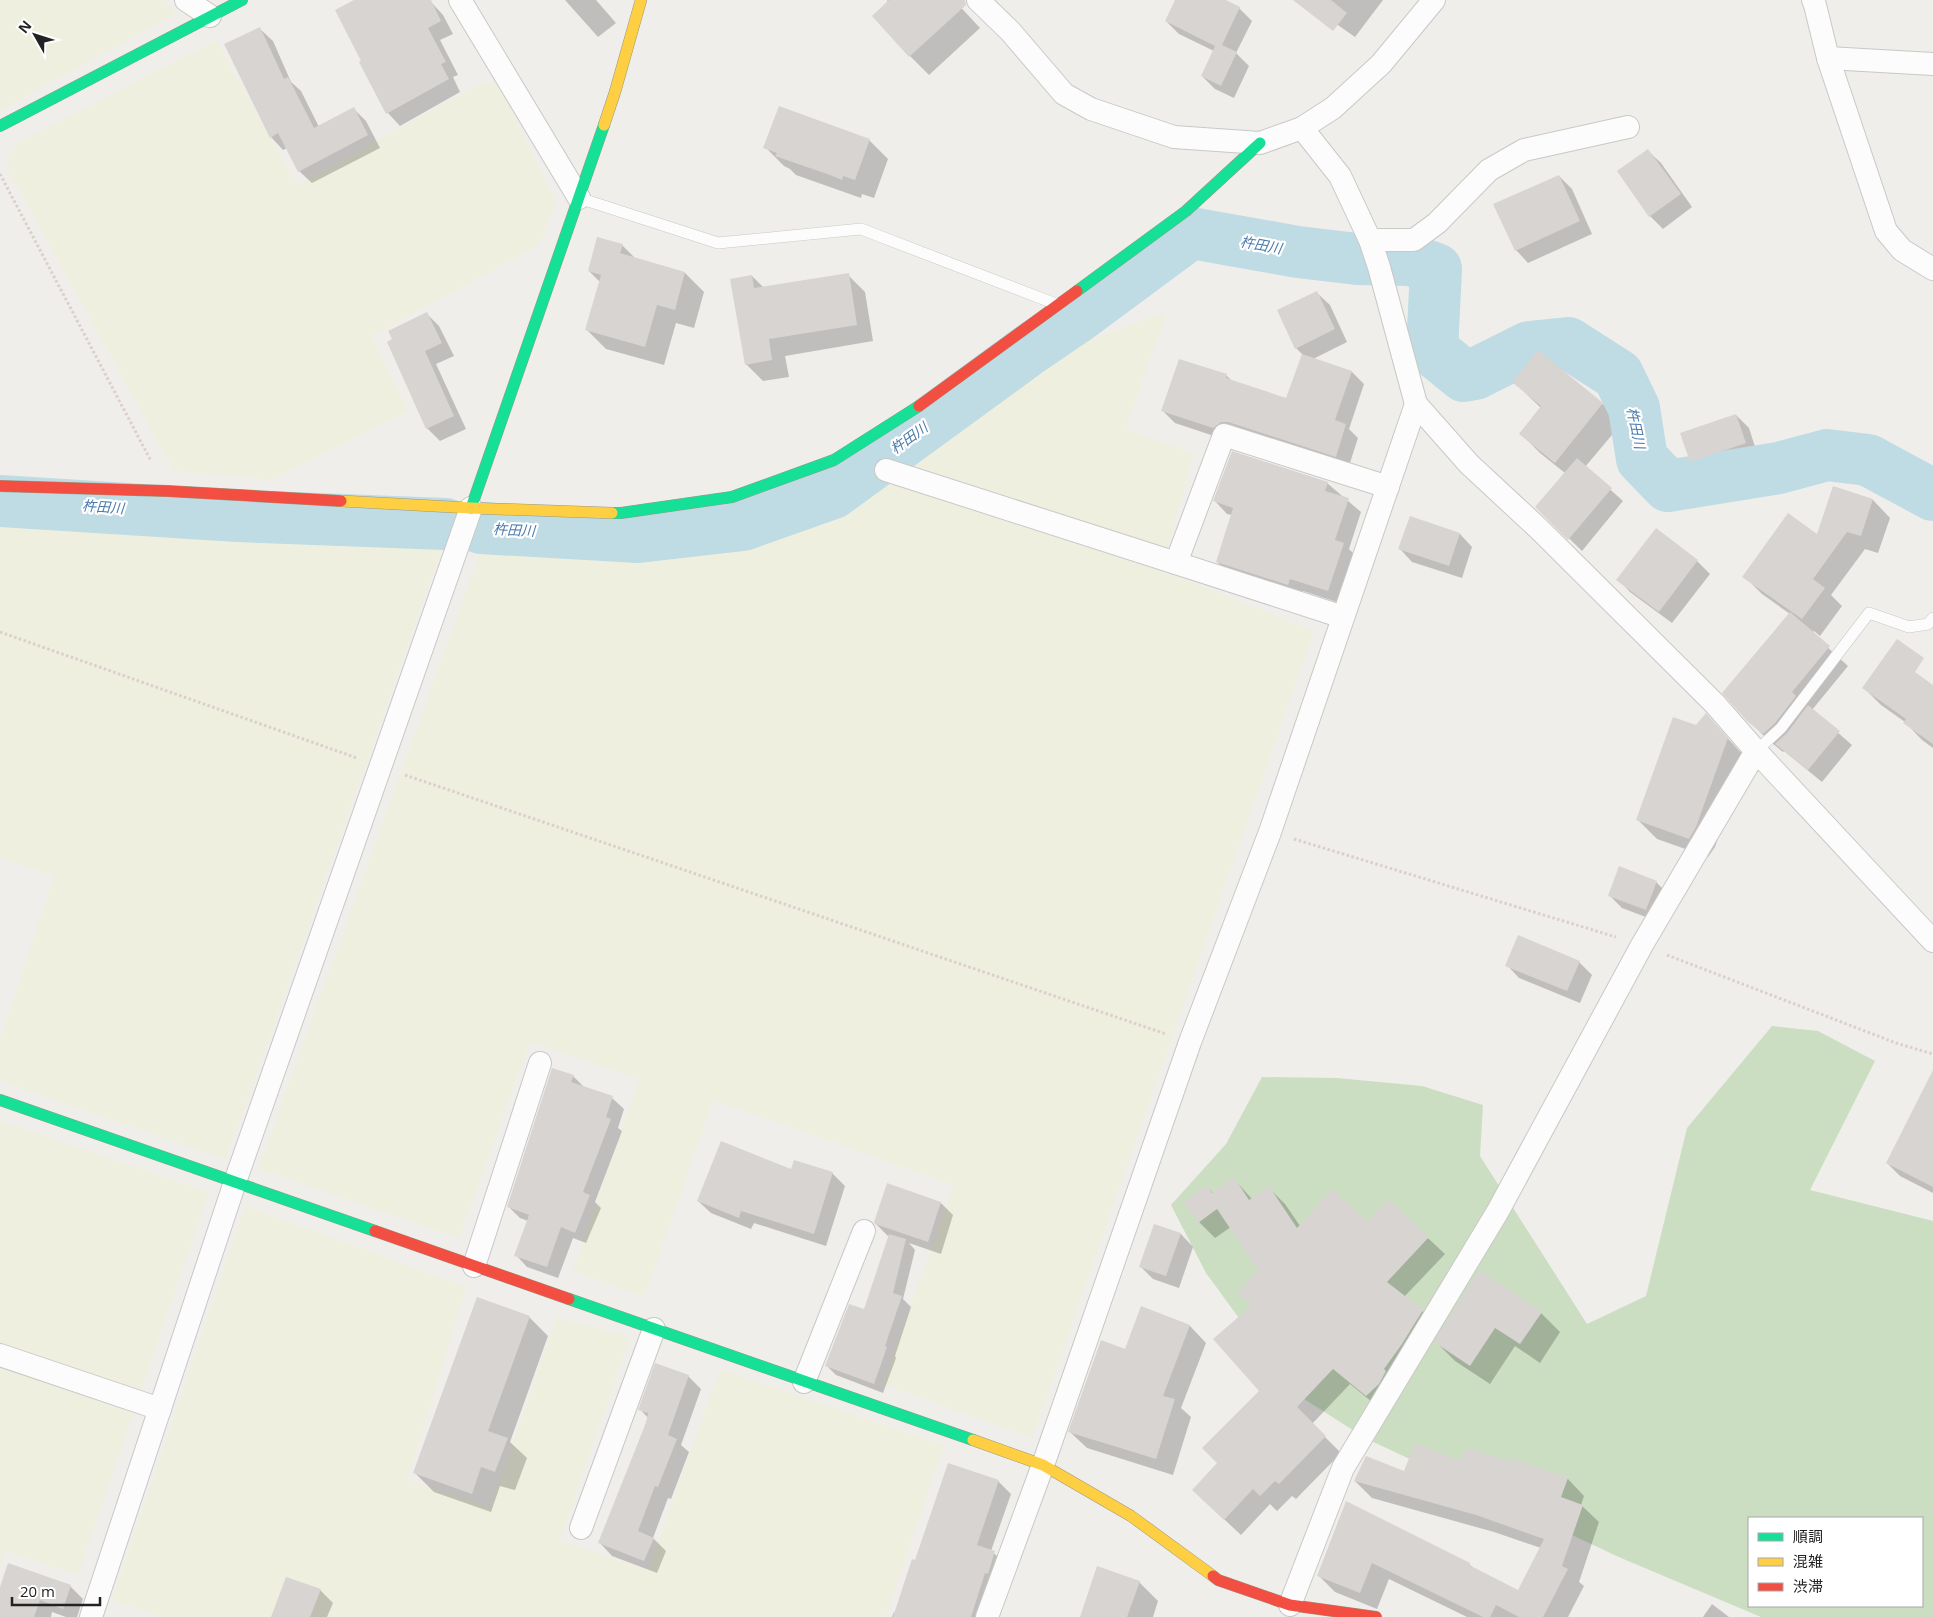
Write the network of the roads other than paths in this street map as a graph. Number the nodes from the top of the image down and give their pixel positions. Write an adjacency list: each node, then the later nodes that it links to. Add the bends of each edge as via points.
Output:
1 (186, 0): 8 (street)
2 (242, 0): 8 (street)
3 (460, 0): 15 (street)
4 (641, 0): 15 (street, via 615,92)
5 (978, 0): 14 (street, via 1010,31 1064,94 1091,109 1174,137)
6 (1434, 0): 13 (street, via 1380,64 1333,108)
7 (1813, 0): 9 (street)
8 (210, 16): 11 (street)
9 (1828, 58): 10 (street); 17 (street, via 1886,231 1902,250)
10 (1933, 64)
11 (0, 126)
12 (1628, 127): 16 (street, via 1524,150 1489,170 1438,223 1414,240)
13 (1302, 128): 14 (street); 16 (street, via 1340,176)
14 (1260, 143): 18 (street, via 1186,212)
15 (579, 198): 18 (lane, via 718,243 861,229); 23 (street)
16 (1370, 240): 19 (street)
17 (1933, 269)
18 (1058, 304): 23 (street, via 904,416 834,460 732,497 621,513)
19 (1416, 404): 22 (street); 27 (street, via 1469,464 1715,704)
20 (886, 470): 24 (street)
21 (0, 486): 23 (street)
22 (1388, 487): 24 (street, via 1224,434); 25 (street)
23 (471, 508): 31 (street)
24 (1176, 563): 25 (street)
25 (1343, 618): 38 (street, via 1270,832 1190,1042)
26 (1933, 618): 27 (lane, via 1928,624 1909,627 1869,613 1781,728)
27 (1756, 751): 28 (street); 40 (street, via 1642,945 1498,1211 1343,1468)
28 (1933, 941)
29 (540, 1063): 33 (street)
30 (0, 1100): 31 (street)
31 (235, 1182): 33 (street); 37 (street)
32 (864, 1231): 36 (street)
33 (474, 1266): 34 (street)
34 (654, 1329): 36 (street); 39 (street)
35 (0, 1355): 37 (street)
36 (804, 1382): 38 (street)
37 (160, 1409): 41 (street)
38 (1043, 1465): 40 (street, via 1131,1516 1218,1580); 42 (street)
39 (581, 1528)
40 (1290, 1605): 43 (street)
41 (93, 1616)
42 (987, 1617)
43 (1376, 1617)

